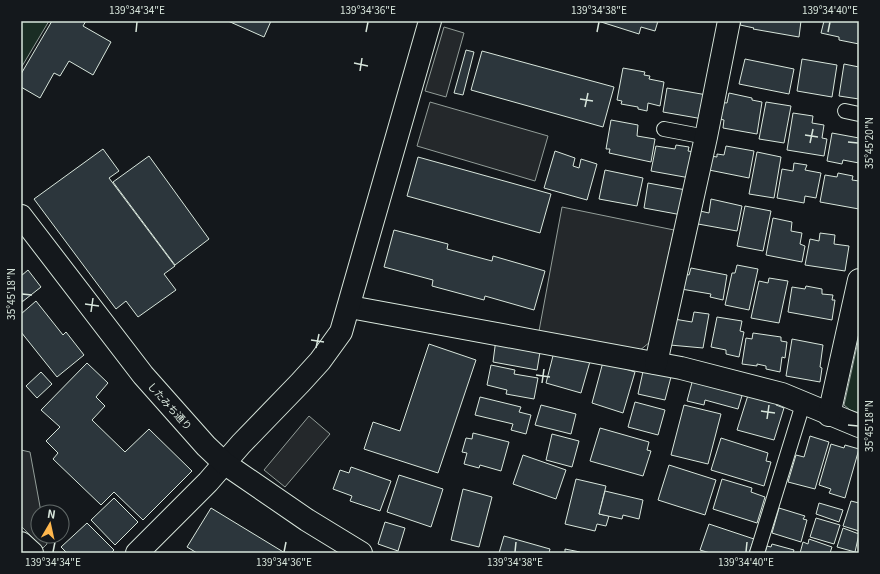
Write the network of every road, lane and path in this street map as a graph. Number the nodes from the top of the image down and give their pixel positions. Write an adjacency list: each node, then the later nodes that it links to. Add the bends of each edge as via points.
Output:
1 (430, 21): 9 (street)
2 (729, 21): 6 (street)
3 (845, 111): 4 (lane)
4 (859, 114)
5 (664, 128): 6 (lane)
6 (706, 137): 10 (street)
7 (21, 216): 14 (street, したみち通り, via 143,375)
8 (859, 280): 12 (street)
9 (350, 307): 10 (street); 14 (street, via 341,332 320,361)
10 (656, 363): 11 (street, via 752,385 782,394)
11 (803, 404): 12 (street); 19 (lane)
12 (829, 415): 13 (street)
13 (859, 426)
14 (224, 463): 17 (street); 18 (street, したみち通り, via 307,520)
15 (21, 543): 16 (street)
16 (32, 553)
17 (137, 553)
18 (362, 553)
19 (757, 553)

